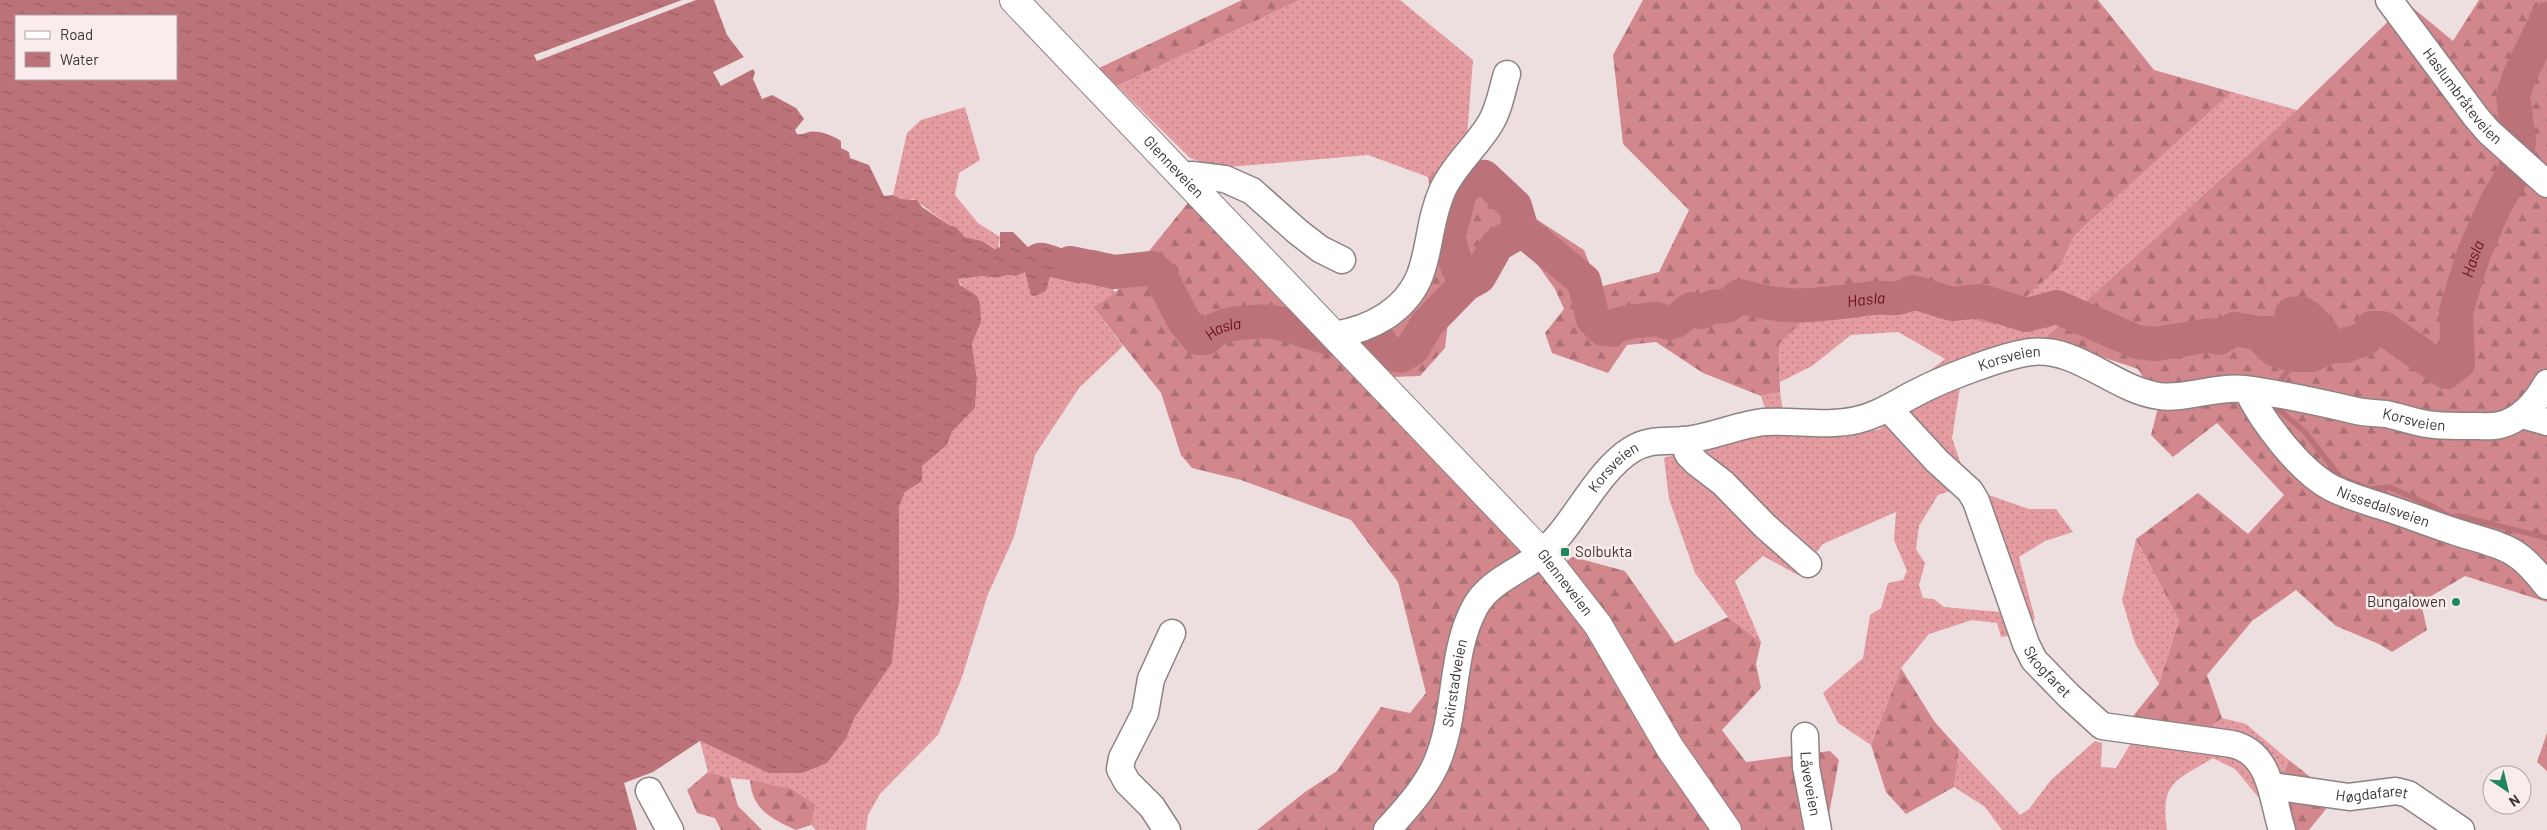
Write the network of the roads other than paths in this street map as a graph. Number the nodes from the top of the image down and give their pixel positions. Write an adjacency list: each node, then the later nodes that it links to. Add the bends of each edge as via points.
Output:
1 (1014, 0): 5 (main road, Glenneveien)
2 (2389, 0): 4 (street, Haslumbråteveien, via 2476,117)
3 (1507, 74): 7 (street, via 1491,124 1456,165 1443,190 1418,284 1402,305 1374,324 1360,331)
4 (2541, 177)
5 (1187, 181): 6 (street, via 1192,175 1225,179 1252,191 1320,249); 7 (main road, Glenneveien)
6 (1342, 260)
7 (1334, 335): 14 (main road, Glenneveien)
8 (2547, 384): 11 (street, Korsveien)
9 (2247, 390): 10 (street, Korsveien, via 2226,388 2156,396 2120,384 2071,357 2036,352 2014,356 1942,382); 11 (street, Korsveien, via 2301,397 2432,425 2498,426); 16 (street, Nissedalsveien, via 2279,440 2329,486 2459,533 2500,544 2526,560)
10 (1889, 409): 13 (street, Korsveien, via 1857,420 1826,424 1767,422); 19 (street, Skogfaret, via 1973,496 2026,644 2034,660 2069,696 2102,726 2240,746)
11 (2523, 413): 12 (street)
12 (2547, 422)
13 (1684, 440): 14 (street, Korsveien, via 1655,440 1628,451); 15 (street, via 1688,454 1697,463 1722,482)
14 (1542, 553): 23 (street, Skirstadveien, via 1489,589 1475,608 1462,643 1440,754 1421,788); 24 (main road, Glenneveien, via 1598,625 1670,748)
15 (1808, 564)
16 (2547, 586)
17 (1172, 633): 22 (street, via 1151,679 1145,713 1120,769)
18 (1805, 736): 25 (street, Låveveien, via 1806,767)
19 (2284, 787): 26 (street, Skogfaret); 27 (street, Høgdafaret, via 2349,797 2391,790 2402,792)
20 (649, 791): 21 (street)
21 (670, 830)
22 (1167, 830)
23 (1387, 830)
24 (1727, 830)
25 (1818, 830)
26 (2282, 830)
27 (2461, 830)

